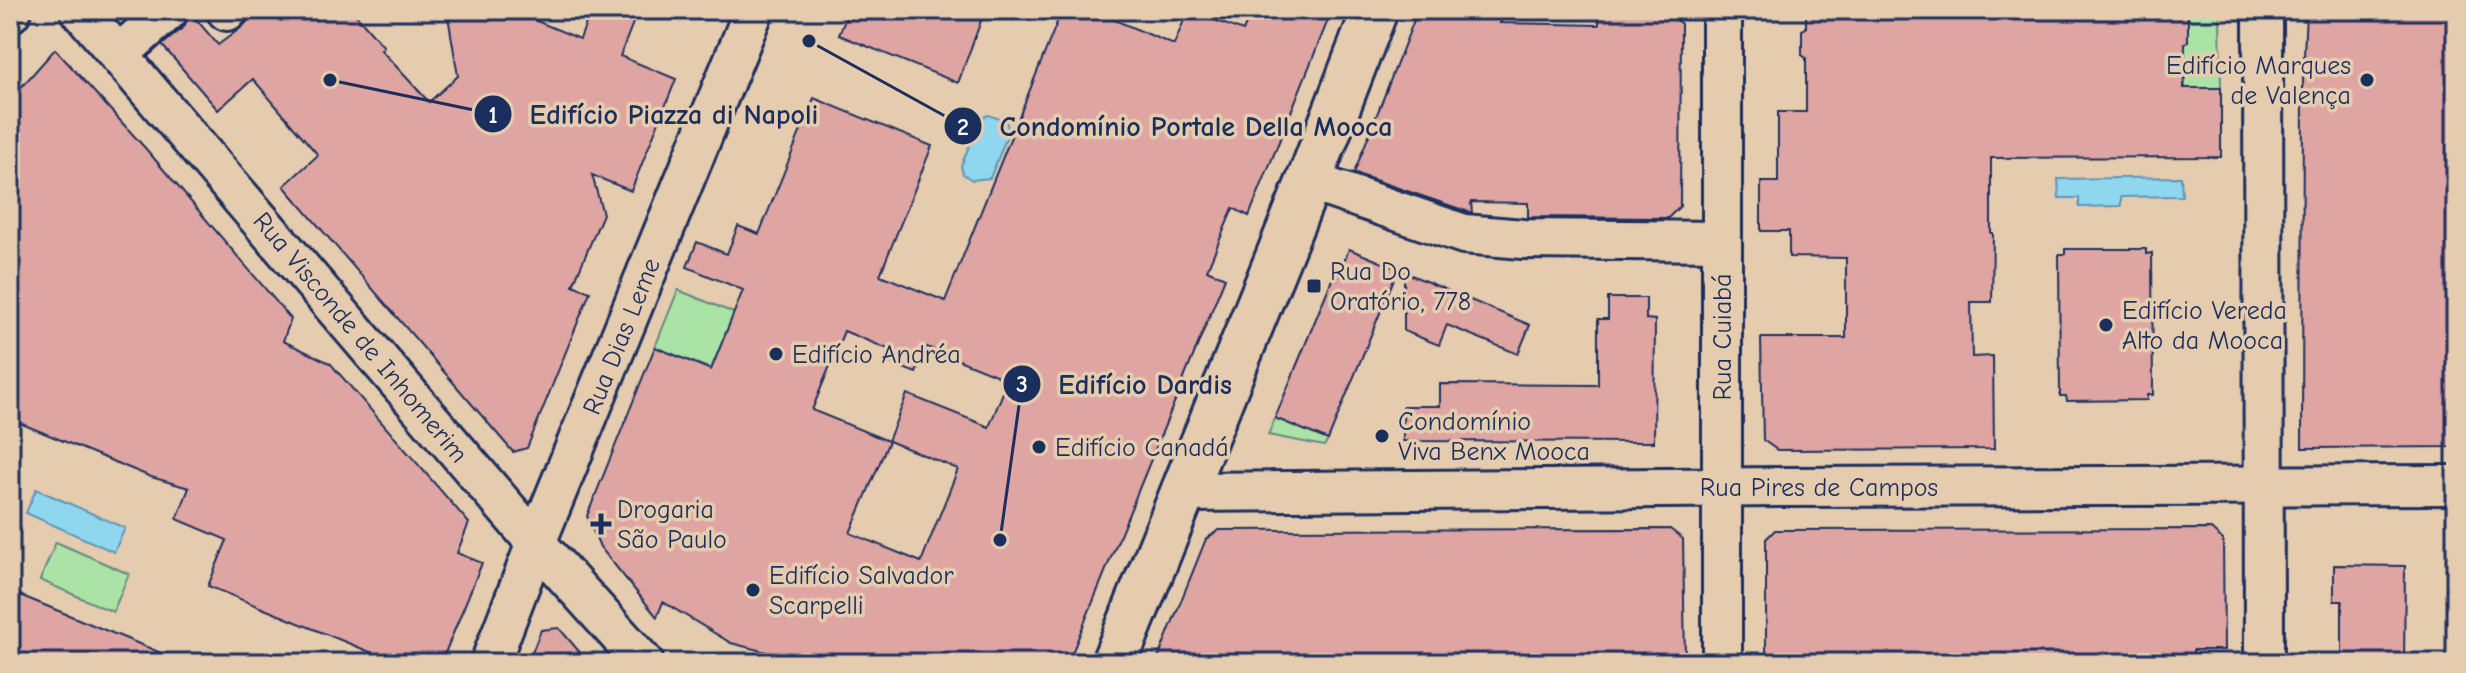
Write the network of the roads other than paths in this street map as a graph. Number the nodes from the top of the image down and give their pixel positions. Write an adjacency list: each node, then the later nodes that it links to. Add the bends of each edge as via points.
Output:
1 (80, 10): 7 (street, Rua Visconde de Inhomerim)
2 (169, 10): 7 (street)
3 (754, 10): 14 (street, Rua Dias Leme)
4 (1375, 10): 8 (street)
5 (1722, 10): 9 (street, Rua Cuiabá)
6 (2263, 10): 12 (street)
7 (119, 54): 14 (street, Rua Visconde de Inhomerim)
8 (1309, 181): 9 (street, via 1464,234); 13 (street)
9 (1722, 241): 11 (street, Rua Cuiabá)
10 (2456, 485): 12 (street, Rua Pires de Campos)
11 (1722, 487): 12 (street, Rua Pires de Campos); 13 (street, Rua Pires de Campos); 18 (street, Rua Cuiabá)
12 (2263, 487): 19 (street)
13 (1183, 492): 17 (street)
14 (536, 543): 15 (street, Rua Dias Leme); 16 (street, Rua Visconde de Inhomerim)
15 (490, 663)
16 (644, 663)
17 (1114, 663)
18 (1722, 663)
19 (2264, 663)

